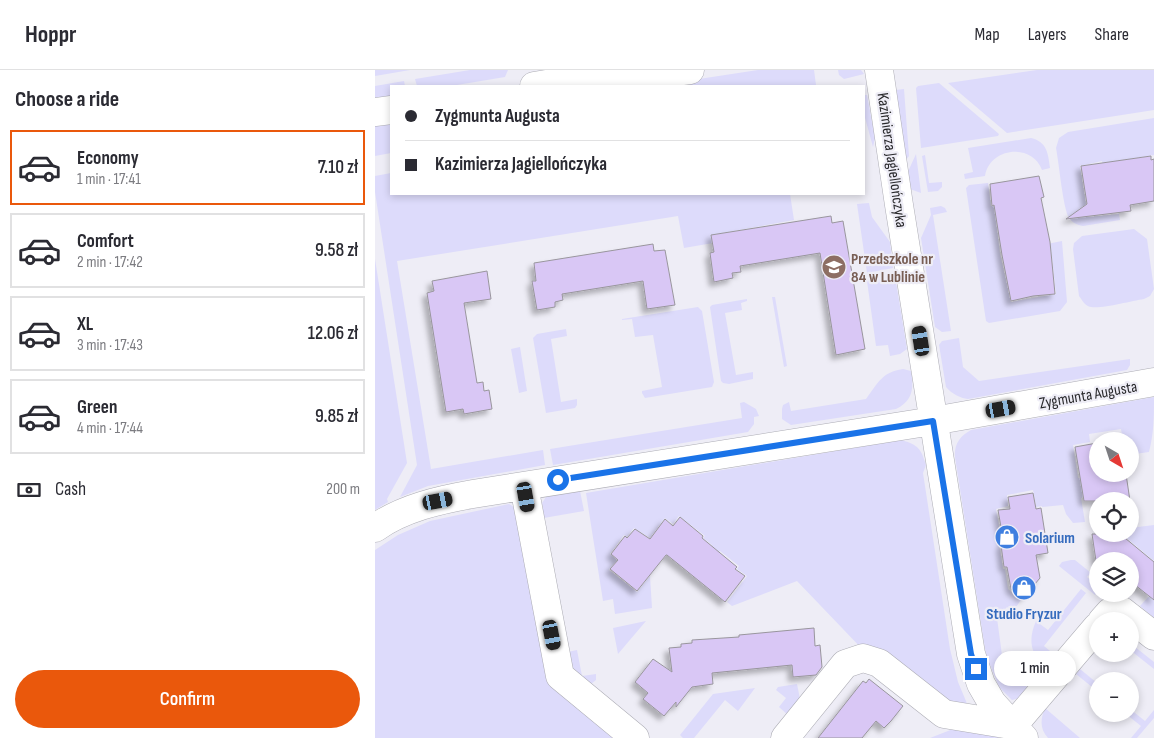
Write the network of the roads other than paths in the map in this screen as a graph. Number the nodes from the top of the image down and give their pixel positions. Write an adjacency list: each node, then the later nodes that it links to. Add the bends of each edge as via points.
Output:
1 (690, 70): 3 (street, via 651,75)
2 (879, 70): 8 (street, Kazimierza Jagiellończyka)
3 (611, 73): 4 (street)
4 (540, 85)
5 (390, 110): 6 (street)
6 (375, 112)
7 (1154, 382): 8 (street, Zygmunta Augusta)
8 (933, 421): 9 (street, Zygmunta Augusta); 16 (street, Kazimierza Jagiellończyka, via 971,654 981,684 992,703)
9 (524, 486): 10 (street, Zygmunta Augusta, via 438,501); 17 (street, via 560,676)
10 (375, 528)
11 (1110, 612): 12 (street, via 1117,609)
12 (1123, 612)
13 (1139, 624): 14 (street)
14 (1154, 636)
15 (1089, 637): 16 (street, via 1023,716)
16 (1018, 732): 18 (street, via 944,714 879,663 863,658 845,664)
17 (635, 738)
18 (785, 738)

